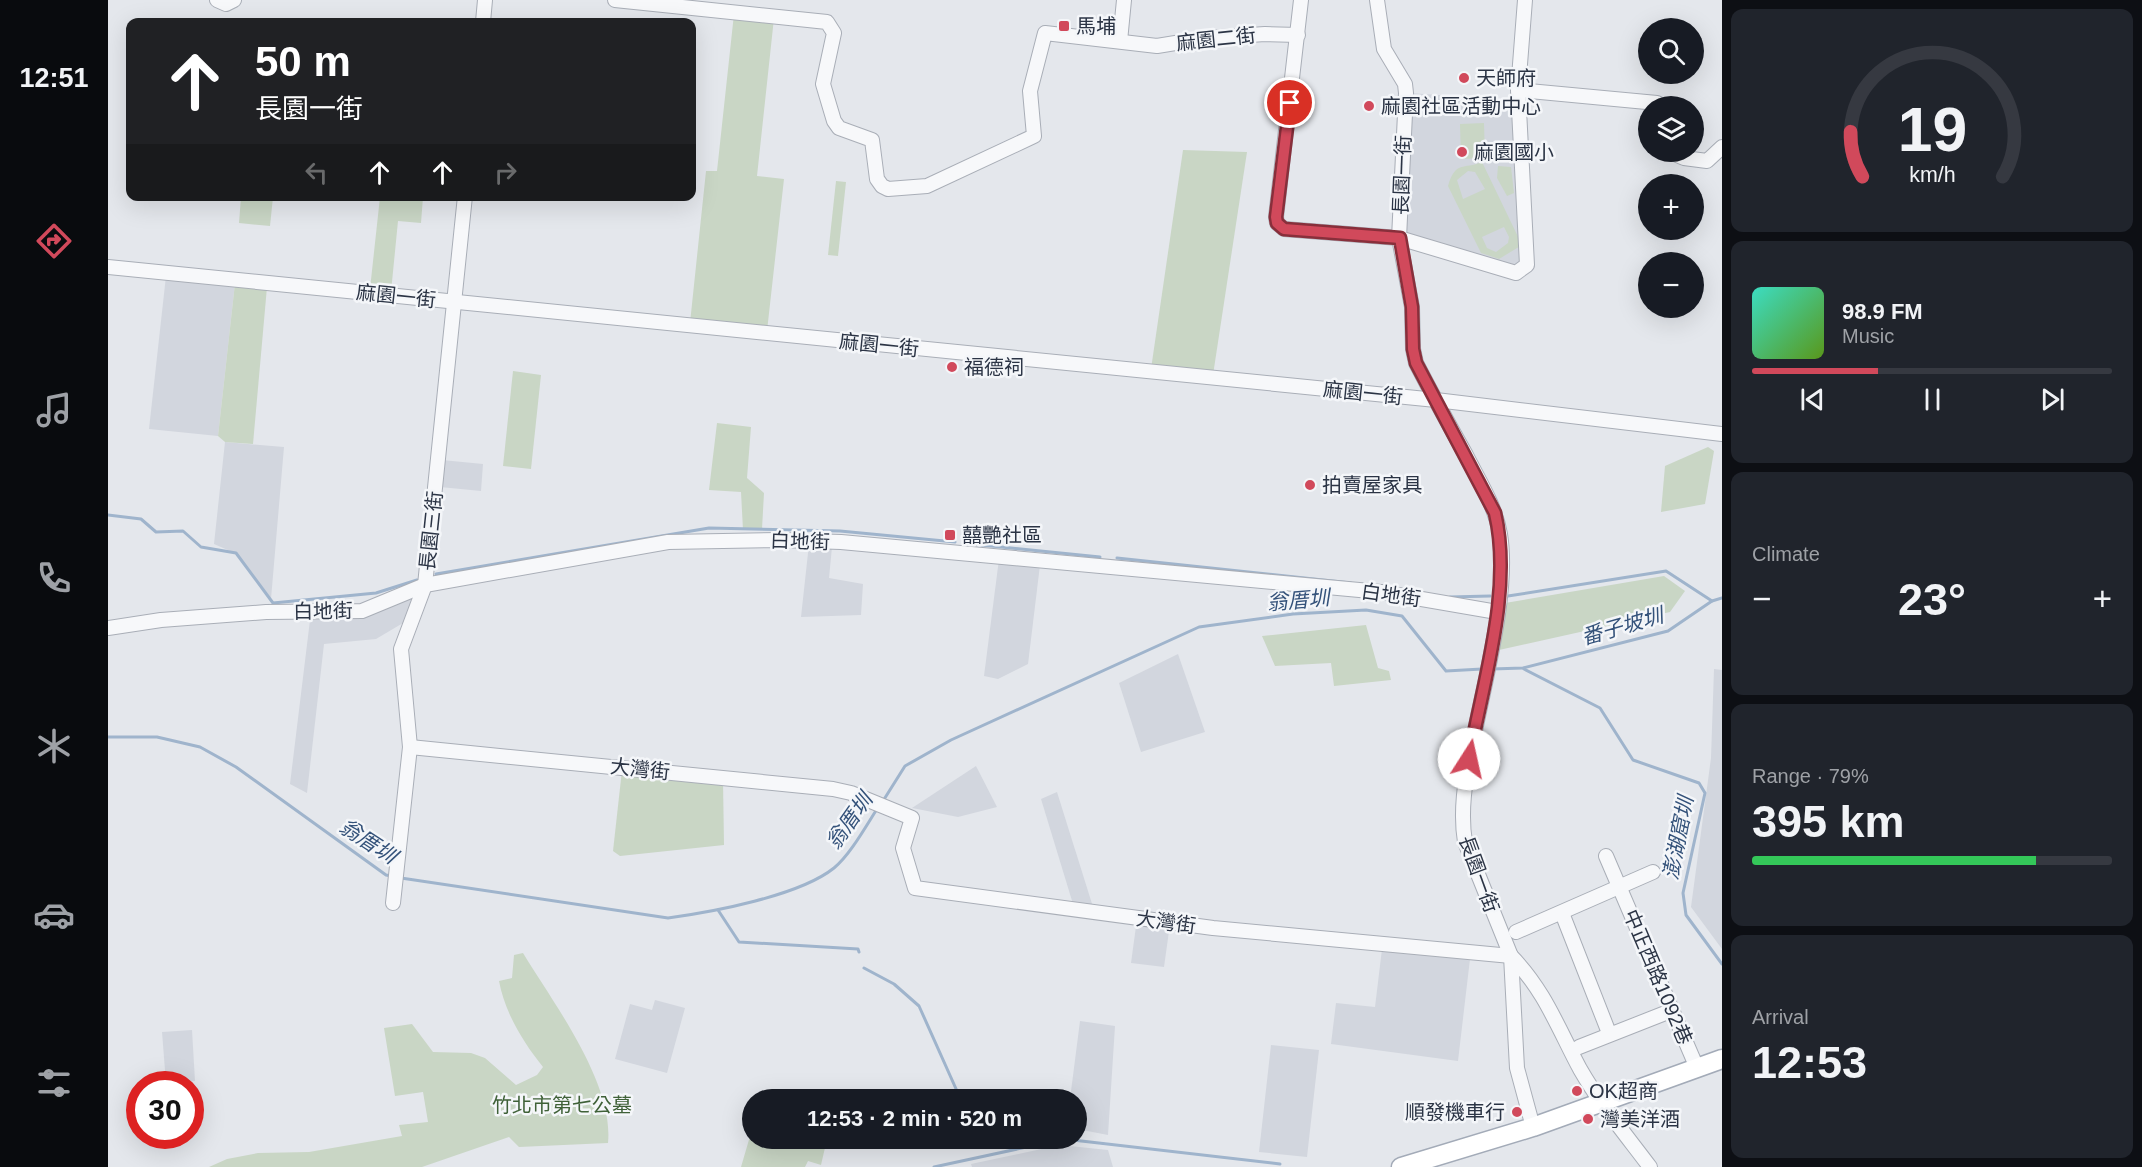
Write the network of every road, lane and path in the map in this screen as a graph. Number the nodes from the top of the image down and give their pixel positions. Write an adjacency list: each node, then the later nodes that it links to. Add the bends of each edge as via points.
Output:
1 (217, 0): 2 (street, via 226,4)
2 (234, 0)
3 (485, 0): 9 (street)
4 (615, 0): 11 (street, 麻園二街, via 827,22 834,33 823,84 834,121 839,128 872,140 878,179 888,189 927,186 1034,135 1030,91 1045,33)
5 (1124, 0): 11 (street)
6 (1301, 0): 10 (street)
7 (1377, 0): 17 (street, 長園一街, via 1384,49 1405,84 1406,93)
8 (1525, 0): 12 (street)
9 (483, 18)
10 (1298, 35): 11 (street, 麻園二街, via 1206,38 1157,46); 17 (street, via 1277,223 1284,229)
11 (1120, 41)
12 (1518, 90): 13 (street); 17 (street, via 1527,265 1516,273)
13 (1638, 101)
14 (1722, 147): 15 (street)
15 (1704, 160)
16 (464, 201): 19 (street, 長園三街)
17 (1400, 238): 20 (street, 長園一街, via 1412,307 1416,363)
18 (108, 267): 19 (street, 麻園一街)
19 (454, 302): 20 (street, 麻園一街); 22 (street, 長園三街)
20 (1436, 400): 21 (street, 麻園一街); 23 (street, 長園一街, via 1495,513 1503,568)
21 (1722, 434)
22 (425, 585): 23 (street, 白地街, via 668,542 780,540 864,544 1381,592); 24 (street, 白地街, via 362,611 266,612); 25 (street, 長園三街, via 401,649)
23 (1497, 612): 32 (street, 長園一街, via 1461,822 1465,842)
24 (108, 628)
25 (410, 747): 29 (street, 長園三街); 32 (street, 大灣街, via 833,789 912,818 903,848 915,888 1213,928)
26 (1606, 856): 28 (street, 中正西路1092巷)
27 (1653, 872): 28 (street)
28 (1619, 887): 30 (street, 中正西路1092巷); 33 (street, 中正西路1092巷)
29 (393, 903)
30 (1562, 913): 31 (street, 中正西路1092巷); 34 (street)
31 (1516, 932)
32 (1511, 956): 38 (street, 長園一街, via 1553,1011); 39 (street, 長園一街, via 1517,1068)
33 (1673, 1010): 34 (street); 37 (street, 中正西路1092巷)
34 (1609, 1033): 35 (street)
35 (1579, 1047)
36 (1722, 1059): 37 (main road)
37 (1697, 1068): 38 (main road)
38 (1601, 1102): 39 (main road); 41 (street, 長園一街)
39 (1533, 1127): 40 (main road)
40 (1401, 1167)
41 (1650, 1167)

